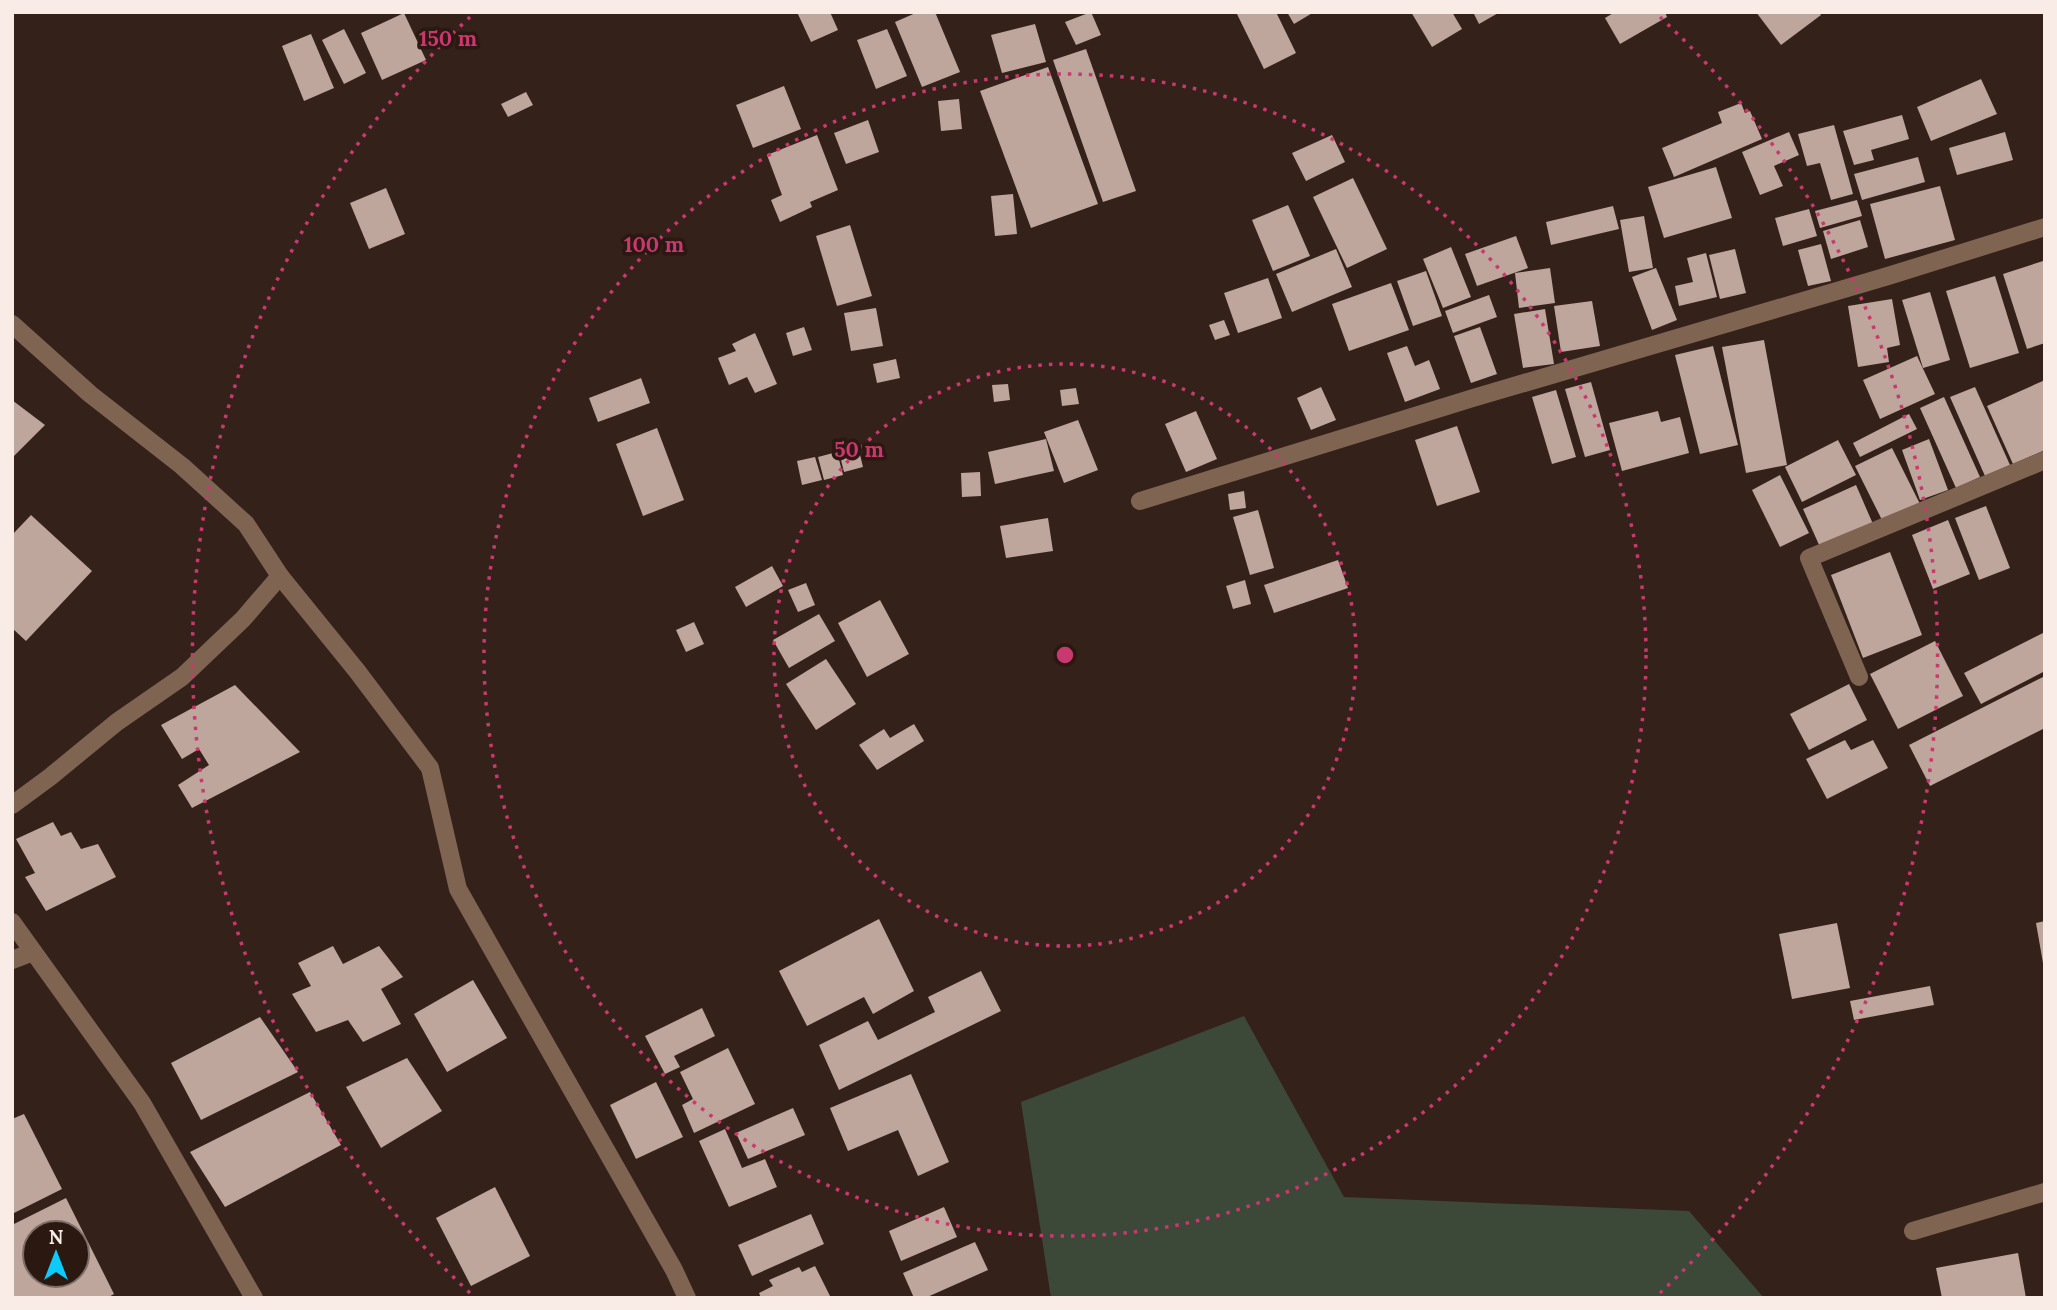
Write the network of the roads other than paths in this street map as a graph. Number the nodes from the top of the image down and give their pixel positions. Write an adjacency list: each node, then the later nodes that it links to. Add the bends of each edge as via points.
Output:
1 (2045, 227): 4 (street)
2 (12, 324): 5 (street, via 246,524)
3 (2045, 460): 6 (street, via 1809,558)
4 (1140, 501)
5 (280, 576): 7 (street, via 182,677); 14 (street, via 430,768 458,889)
6 (1859, 677)
7 (12, 805)
8 (12, 922): 9 (street)
9 (33, 952): 10 (street); 13 (street, via 142,1103)
10 (12, 960)
11 (2045, 1192): 12 (street)
12 (1913, 1231)
13 (254, 1298)
14 (687, 1298)

